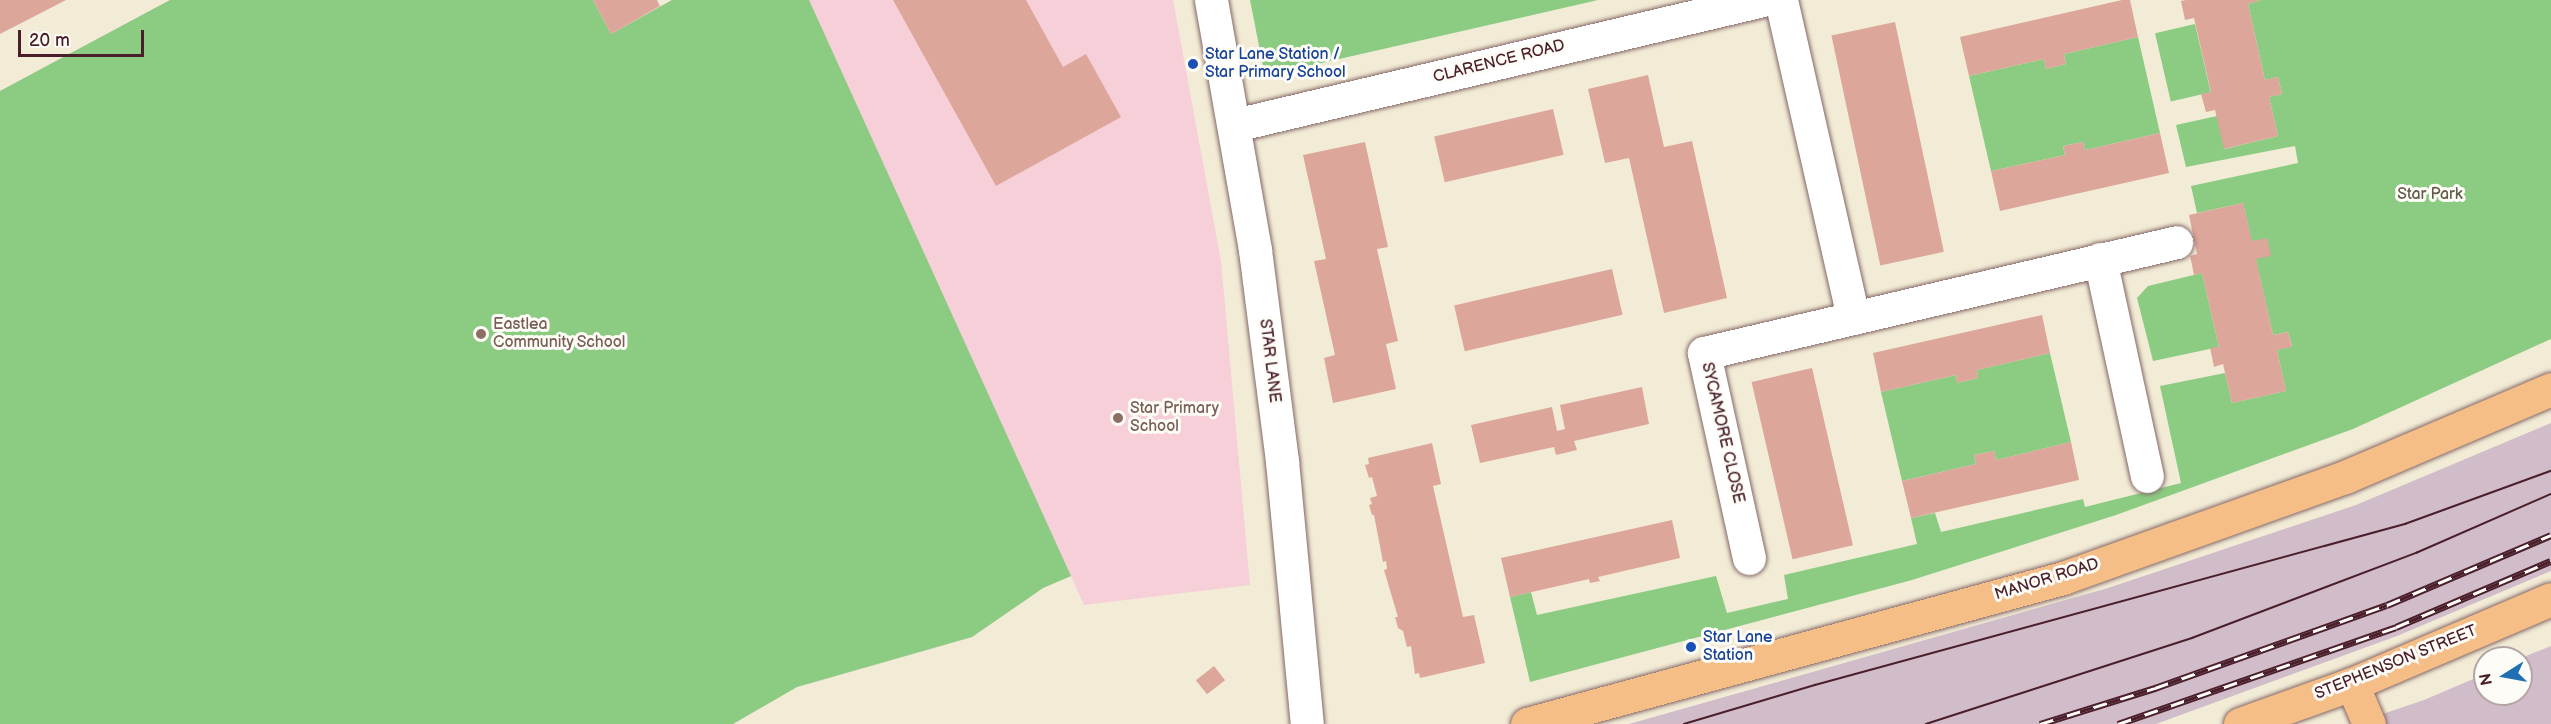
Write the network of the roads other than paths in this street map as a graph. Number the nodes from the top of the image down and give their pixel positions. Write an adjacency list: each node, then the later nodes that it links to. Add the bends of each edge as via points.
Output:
1 (1211, 0): 4 (street, STAR LANE)
2 (1763, 0): 4 (street, CLARENCE ROAD)
3 (1781, 0): 7 (street)
4 (1235, 125): 13 (street, STAR LANE, via 1282,461)
5 (2176, 242): 6 (street, SYCAMORE CLOSE)
6 (2100, 259): 7 (street, SYCAMORE CLOSE); 9 (street)
7 (1854, 318): 10 (street, SYCAMORE CLOSE, via 1704,353)
8 (2551, 389): 14 (main road, MANOR ROAD, via 2345,477 2063,578)
9 (2147, 476)
10 (1749, 558)
11 (2551, 598): 12 (main road, STEPHENSON STREET)
12 (2352, 684): 15 (main road, STEPHENSON STREET); 16 (main road)
13 (1307, 724)
14 (1527, 724)
15 (2240, 724)
16 (2369, 724)

